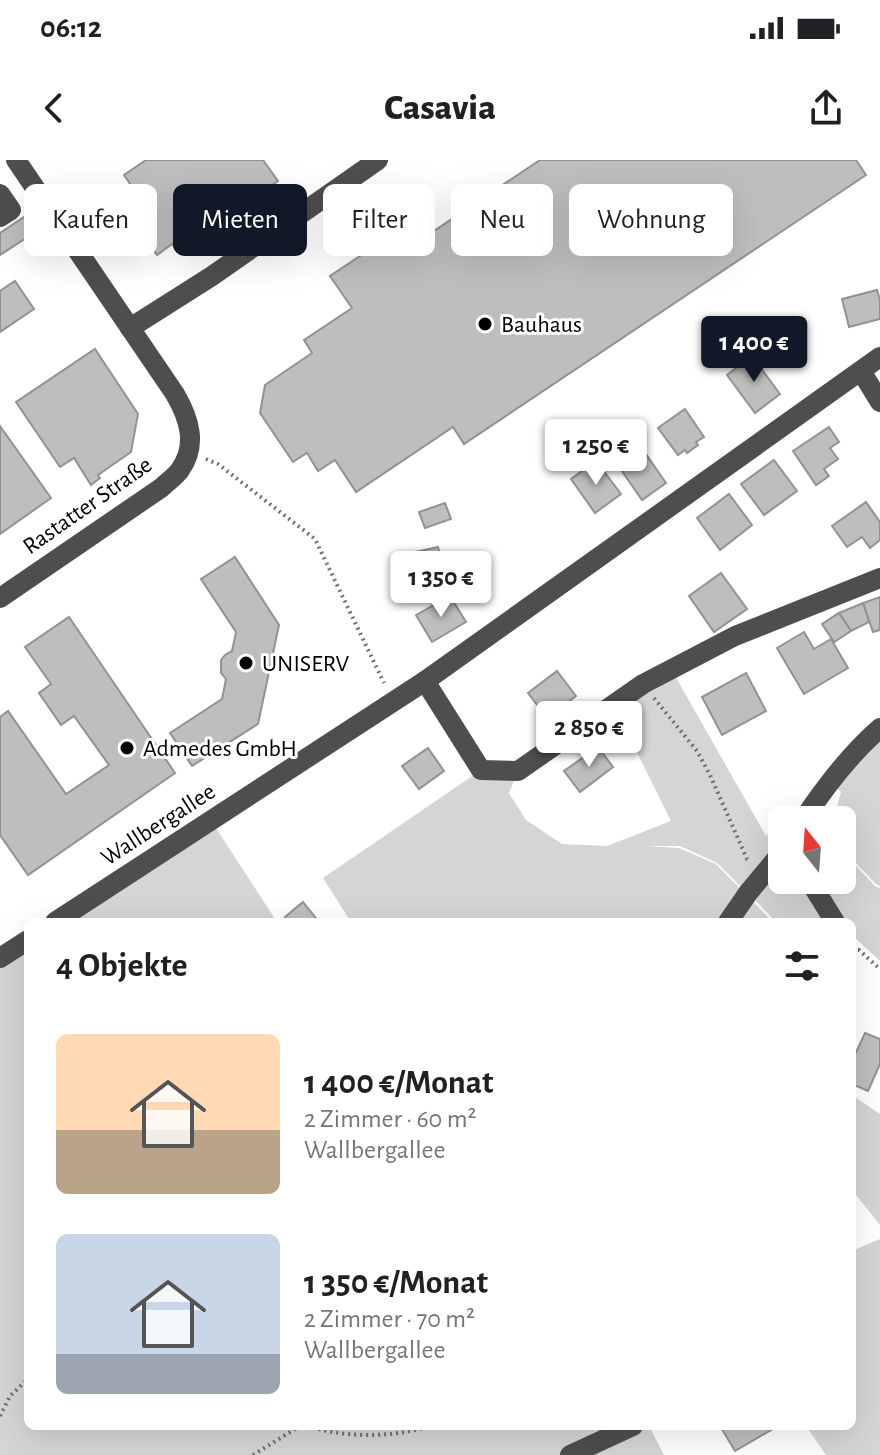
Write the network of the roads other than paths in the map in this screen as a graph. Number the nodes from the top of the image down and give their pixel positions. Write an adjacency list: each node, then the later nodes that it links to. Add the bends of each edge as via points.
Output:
1 (16, 160): 5 (street)
2 (378, 160): 5 (street)
3 (0, 194): 4 (street, via 11,210)
4 (0, 217)
5 (130, 328): 10 (street, Rastatter Straße, via 186,413 189,452 161,488)
6 (880, 357): 7 (street, Wallbergallee)
7 (861, 371): 8 (street); 11 (street, Wallbergallee)
8 (880, 402)
9 (880, 578): 11 (street, via 735,636 643,684 518,771 481,770)
10 (0, 598)
11 (425, 681): 16 (street, Wallbergallee)
12 (880, 728): 13 (street)
13 (812, 806)
14 (768, 869): 17 (street)
15 (818, 894): 18 (street)
16 (61, 918)
17 (731, 918)
18 (833, 918)
19 (24, 943): 20 (street)
20 (0, 958)
21 (624, 1430): 22 (street)
22 (570, 1455)

